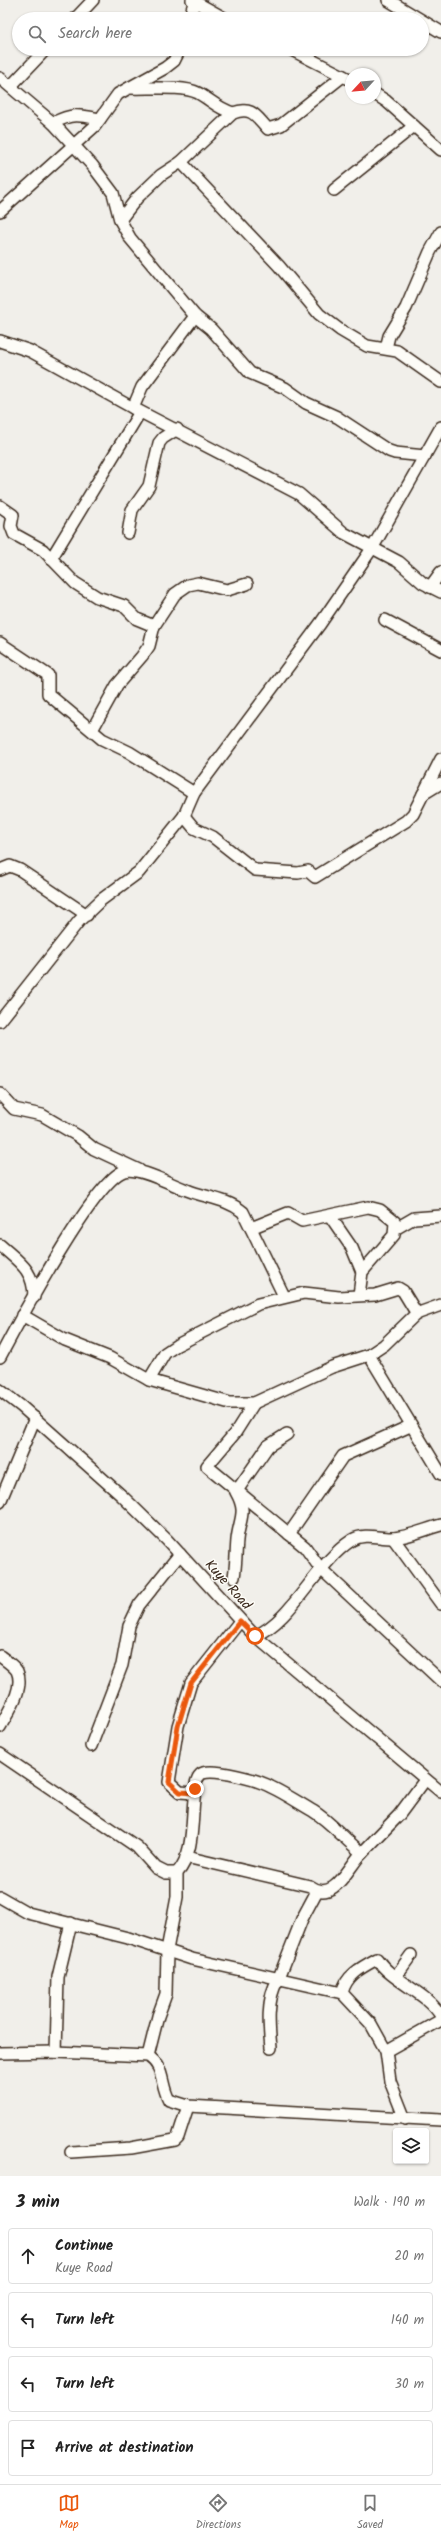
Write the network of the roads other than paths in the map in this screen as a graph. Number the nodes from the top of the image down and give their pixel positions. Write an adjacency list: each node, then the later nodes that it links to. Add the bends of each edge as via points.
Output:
1 (93, 0): 4 (street)
2 (388, 0): 7 (street)
3 (194, 1): 5 (street); 6 (street)
4 (82, 12)
5 (191, 12)
6 (214, 12)
7 (408, 12)
8 (429, 25): 9 (street)
9 (441, 32)
10 (39, 56): 16 (street)
11 (176, 56): 17 (street, via 166,68)
12 (304, 56): 13 (street)
13 (345, 77)
14 (0, 78): 16 (street)
15 (345, 79): 19 (street, via 281,125 268,129 251,111 244,109)
16 (11, 86): 21 (street, via 20,97)
17 (129, 88): 19 (street, via 185,89 198,93 219,108); 20 (street, via 110,102)
18 (381, 99): 22 (street)
19 (233, 113): 25 (street)
20 (100, 119): 21 (street, via 68,115); 23 (street)
21 (53, 123): 23 (street)
22 (414, 126): 24 (street); 26 (street)
23 (73, 144): 28 (street); 30 (street, via 113,194)
24 (441, 150)
25 (181, 162): 30 (street, via 161,175 142,193); 34 (street, via 279,266 319,314 367,346)
26 (334, 190)
27 (0, 198): 28 (street)
28 (11, 202): 29 (street)
29 (0, 212)
30 (120, 220): 32 (street, via 130,238)
31 (441, 232): 34 (street, via 406,308 389,336)
32 (195, 316): 36 (street, via 142,386); 39 (street, via 211,328 250,373 285,388 306,403 337,417 389,451)
33 (0, 341): 36 (street, via 30,351)
34 (386, 348): 35 (street, via 397,351)
35 (441, 382)
36 (137, 410): 37 (street); 43 (street)
37 (177, 429): 41 (street, via 159,443 149,486 132,510); 42 (street, via 299,494 344,533)
38 (440, 429): 39 (street)
39 (425, 456): 42 (street)
40 (0, 506): 43 (street, via 13,515 11,526 14,534 30,541)
41 (128, 533)
42 (373, 547): 46 (street, via 399,562); 55 (street, via 320,624)
43 (51, 559): 49 (street, via 75,583 97,597 124,606 137,619)
44 (441, 572): 46 (street)
45 (247, 584): 49 (street, via 227,590 204,584 188,585 170,598)
46 (430, 587): 47 (street)
47 (441, 592)
48 (385, 620): 51 (street)
49 (154, 626): 52 (street, via 149,646 117,685)
50 (0, 643): 52 (street, via 48,675 48,694)
51 (441, 650)
52 (92, 730): 55 (street, via 102,739 129,752)
53 (441, 759): 56 (street)
54 (441, 783): 56 (street)
55 (194, 793): 57 (street)
56 (423, 795): 57 (street, via 413,814 406,821 315,877 308,871 298,873 255,870 213,837 194,828)
57 (184, 816): 59 (street, via 139,872 101,900)
58 (0, 870): 59 (street, via 10,866 20,870)
59 (87, 915): 60 (street, via 79,921)
60 (0, 1022)
61 (0, 1094): 62 (street, via 14,1109 42,1115 78,1136 94,1149)
62 (139, 1170): 65 (street, via 189,1191 234,1205 242,1212); 71 (street, via 125,1170 104,1185 56,1257)
63 (330, 1216): 65 (street, via 302,1220 288,1213); 66 (street, via 368,1207 380,1210 390,1217 395,1222); 68 (street, via 352,1248)
64 (441, 1216): 66 (street, via 414,1218)
65 (251, 1228): 70 (street)
66 (395, 1229): 68 (street, via 394,1235)
67 (0, 1246): 71 (street, via 29,1273 34,1282)
68 (362, 1272): 69 (street)
69 (359, 1294): 70 (street, via 339,1296 304,1293); 73 (street, via 375,1295 398,1288 403,1291)
70 (284, 1296): 77 (street, via 258,1304 177,1345 165,1353)
71 (34, 1298): 74 (street)
72 (441, 1305): 73 (street)
73 (417, 1314): 75 (street)
74 (22, 1315): 76 (street); 77 (street, via 65,1340 110,1358)
75 (369, 1356): 79 (street, via 332,1367); 81 (street)
76 (0, 1357)
77 (149, 1380): 79 (street, via 230,1403)
78 (0, 1390): 80 (street, Kuye Road)
79 (254, 1403): 84 (street, via 235,1433 207,1466)
80 (35, 1418): 85 (street); 89 (street, Kuye Road, via 122,1496)
81 (410, 1426): 83 (street); 87 (street, via 343,1456)
82 (287, 1434): 84 (street, via 268,1446)
83 (441, 1474)
84 (236, 1492): 87 (street); 91 (street, via 242,1502 243,1513 237,1537)
85 (0, 1502)
86 (441, 1525): 88 (street)
87 (289, 1534): 90 (street, via 305,1547)
88 (393, 1538): 90 (street, via 366,1536 352,1540); 92 (street)
89 (180, 1554): 93 (street, Kuye Road); 98 (street, via 139,1605 128,1626 122,1665)
90 (320, 1568): 94 (street, via 277,1622 264,1633); 96 (street)
91 (234, 1577)
92 (441, 1604)
93 (240, 1621): 94 (street, Kuye Road); 102 (street, via 197,1673 183,1707 169,1782 180,1792)
94 (255, 1636): 100 (street, Kuye Road)
95 (0, 1656): 97 (street, via 17,1670 19,1683 14,1700)
96 (441, 1680)
97 (0, 1727)
98 (91, 1746)
99 (0, 1754): 105 (street, via 137,1847 156,1868 166,1873)
100 (425, 1780): 101 (street, Kuye Road); 103 (street, via 399,1815)
101 (441, 1792)
102 (194, 1793): 103 (street, via 197,1780 204,1772 232,1775 271,1786 322,1818); 104 (street, via 194,1811)
103 (362, 1853): 106 (street, via 332,1888 328,1891)
104 (186, 1856): 105 (street, via 183,1866); 106 (street, via 310,1886)
105 (177, 1873): 109 (street, via 177,1897)
106 (317, 1891): 112 (street, via 302,1919)
107 (0, 1897): 108 (street, via 28,1912)
108 (71, 1923): 109 (street); 118 (street, via 58,1977)
109 (167, 1950): 112 (street, via 213,1965); 120 (street, via 166,1994)
110 (411, 1955): 111 (street)
111 (396, 1976): 113 (street, via 377,1959 350,1976 344,1983); 114 (street)
112 (278, 1980): 113 (street); 116 (street, via 274,1986 270,2014)
113 (342, 1993): 117 (street, via 371,2024)
114 (440, 2011)
115 (441, 2020): 117 (street)
116 (271, 2048)
117 (386, 2051): 122 (street, via 390,2081)
118 (56, 2052): 119 (street); 120 (street)
119 (0, 2053)
120 (148, 2056): 121 (street, via 160,2068 169,2100)
121 (188, 2106): 122 (street); 124 (street, via 175,2140 131,2148)
122 (405, 2119): 123 (street)
123 (441, 2120)
124 (71, 2152)

